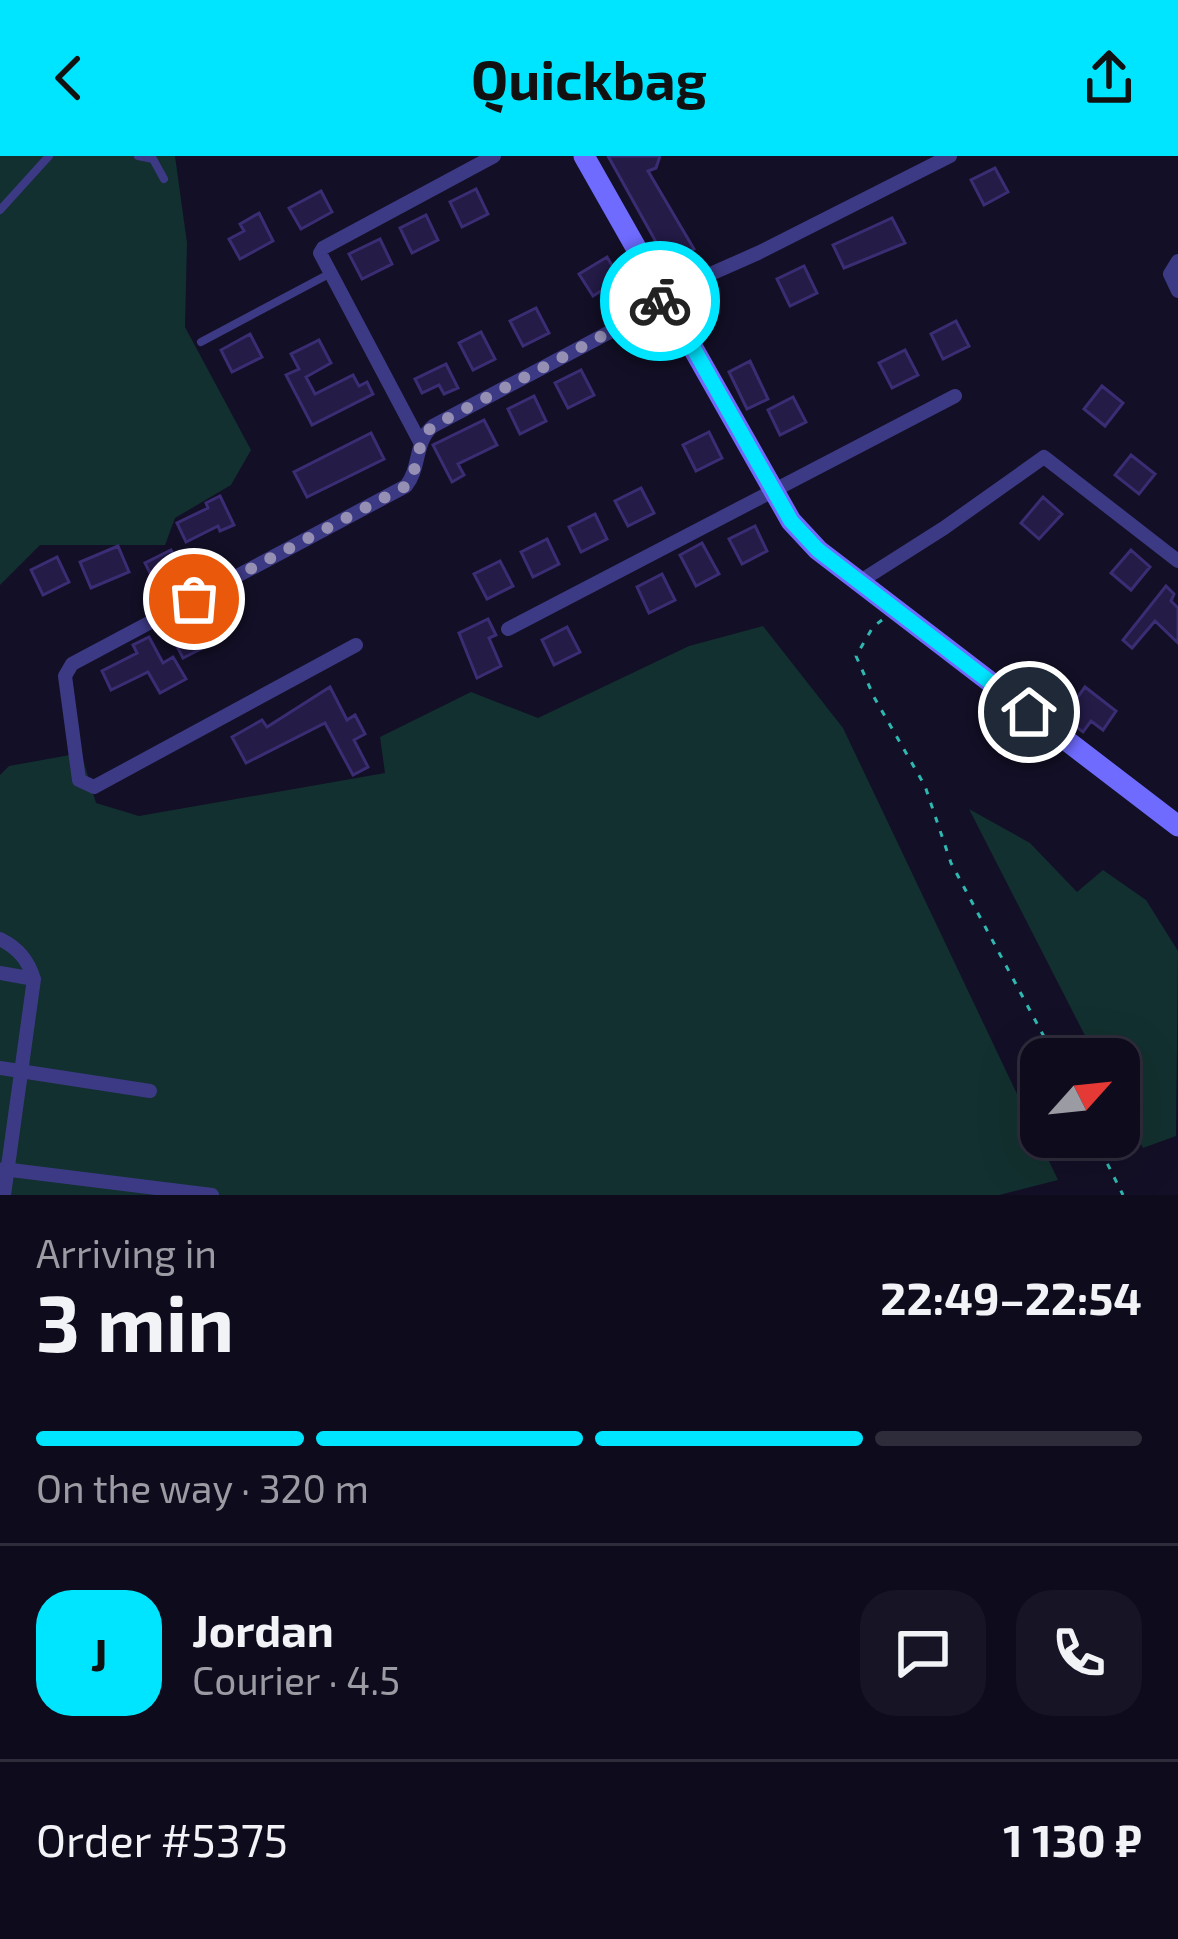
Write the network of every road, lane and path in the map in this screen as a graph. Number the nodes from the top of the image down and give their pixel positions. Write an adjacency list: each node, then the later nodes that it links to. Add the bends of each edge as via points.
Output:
1 (49, 156): 7 (lane)
2 (138, 156): 6 (lane, via 153,159)
3 (494, 156): 9 (street, via 323,248)
4 (584, 156): 11 (street)
5 (950, 156): 11 (street)
6 (164, 178)
7 (0, 210)
8 (1178, 261): 10 (street, via 1170,274)
9 (329, 274): 12 (lane); 14 (street)
10 (1176, 290)
11 (665, 298): 14 (street, via 433,426); 15 (street)
12 (201, 342)
13 (955, 396): 15 (street)
14 (420, 442): 20 (street, via 406,486 73,664 64,676 79,780 94,787)
15 (772, 493): 17 (street, via 818,550); 19 (street)
16 (1178, 561): 17 (street, via 1044,457)
17 (859, 582): 18 (street)
18 (896, 610): 21 (street); 25 (path, via 873,627 856,656 925,785 951,862)
19 (508, 629)
20 (356, 645)
21 (1178, 826)
22 (0, 939): 24 (street, via 15,947)
23 (0, 973): 24 (street)
24 (34, 979): 27 (street)
25 (1045, 1038)
26 (0, 1068): 27 (street)
27 (20, 1070): 28 (street); 30 (street)
28 (149, 1091)
29 (1104, 1158): 33 (path)
30 (3, 1170): 31 (street); 32 (street)
31 (4, 1195)
32 (212, 1195)
33 (1123, 1195)

